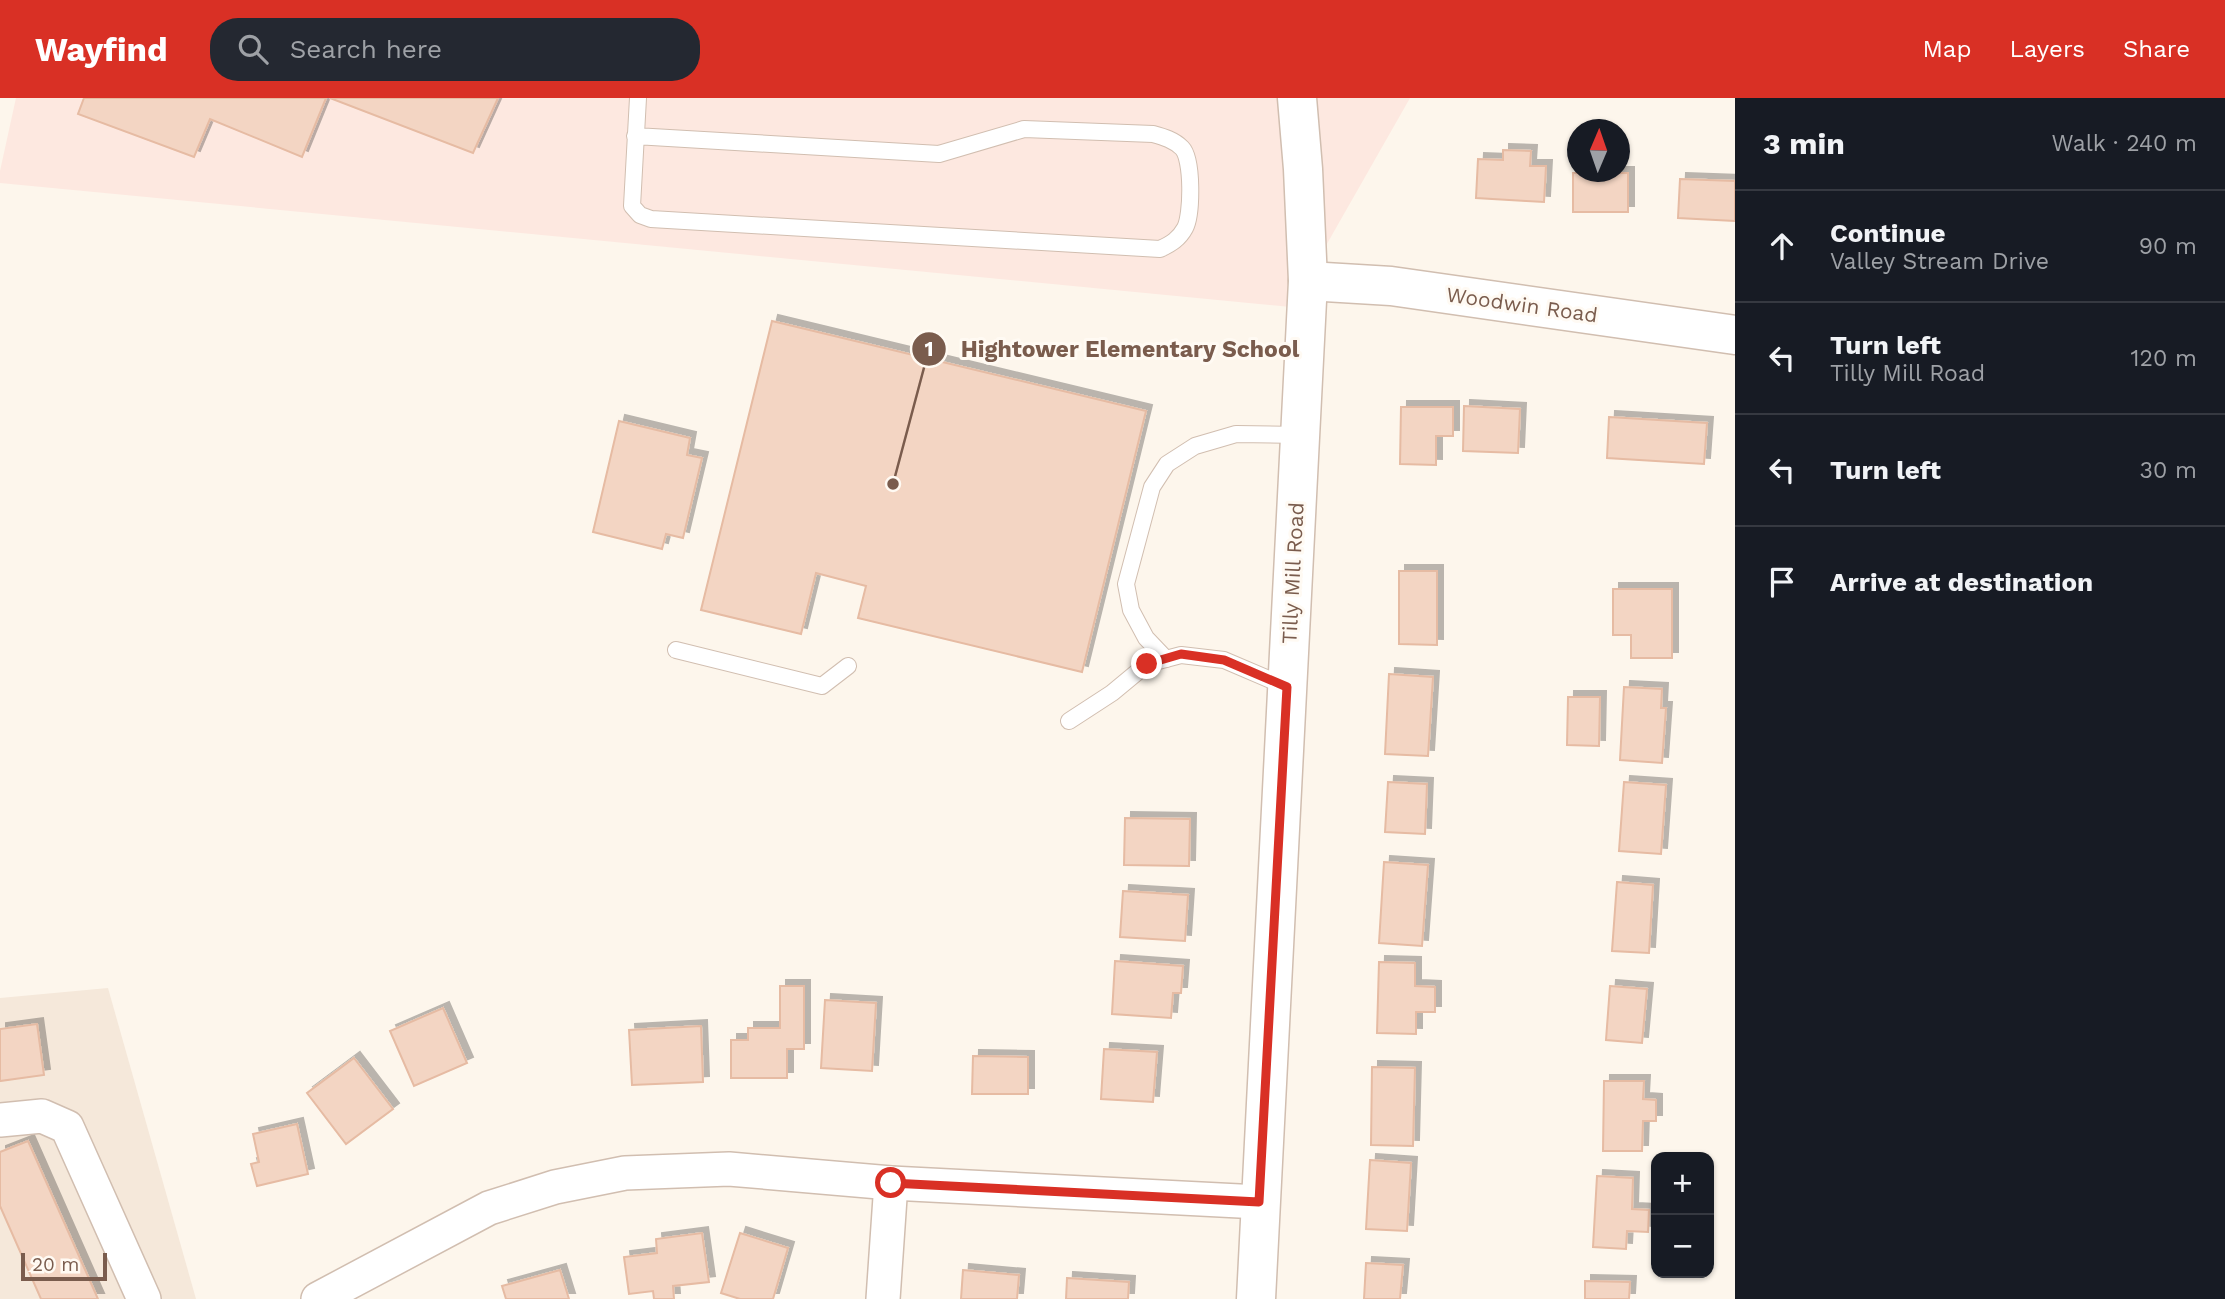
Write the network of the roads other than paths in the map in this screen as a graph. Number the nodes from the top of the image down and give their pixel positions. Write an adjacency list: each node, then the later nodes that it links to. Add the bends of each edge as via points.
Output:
1 (638, 98): 3 (lane)
2 (1297, 98): 4 (street, Tilly Mill Road)
3 (635, 136): 3 (lane, via 632,206 651,219 1160,249 1174,243 1186,227 1189,210 1189,161 1184,149 1153,134 1024,129 939,154)
4 (1308, 281): 5 (street, Woodwin Road, via 1391,286); 6 (street, Tilly Mill Road)
5 (1735, 335)
6 (1300, 435): 8 (lane, via 1236,434 1195,446 1167,464 1152,487 1126,584 1131,610 1146,638); 10 (street, Tilly Mill Road)
7 (676, 650): 9 (lane, via 822,685)
8 (1166, 659): 10 (lane, via 1181,654 1224,660); 11 (lane, via 1147,664)
9 (848, 666)
10 (1287, 687): 14 (street, Tilly Mill Road)
11 (1069, 721)
12 (0, 1120): 15 (street, via 42,1116 67,1127)
13 (891, 1183): 14 (street); 16 (street, via 729,1169 625,1173 579,1182 489,1208); 17 (street)
14 (1259, 1202): 18 (street, Tilly Mill Road)
15 (144, 1299)
16 (318, 1299)
17 (883, 1299)
18 (1255, 1299)

